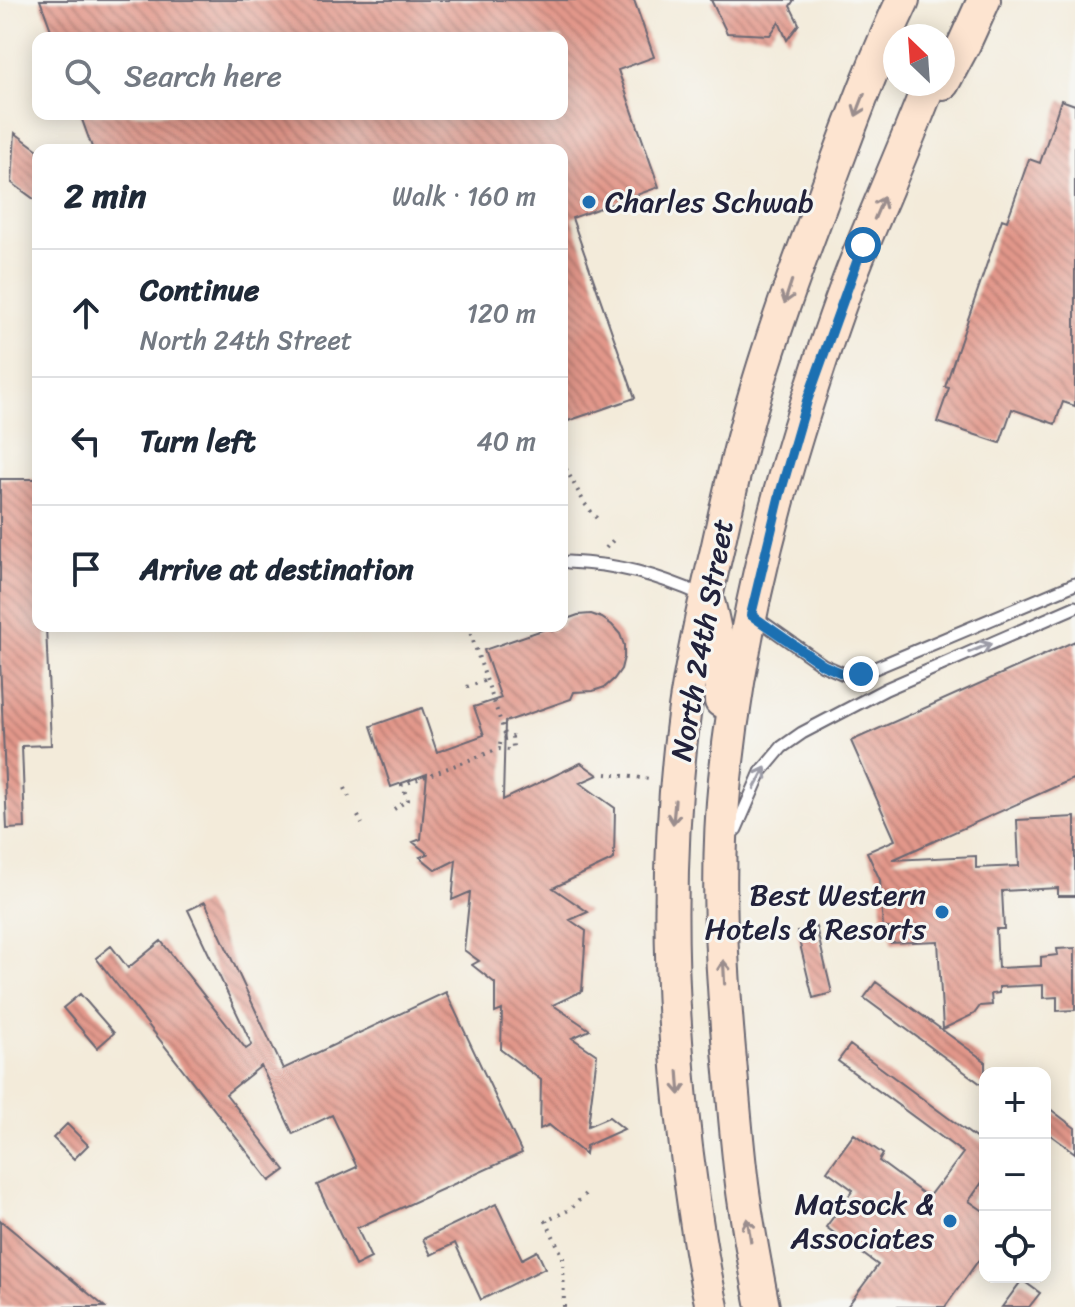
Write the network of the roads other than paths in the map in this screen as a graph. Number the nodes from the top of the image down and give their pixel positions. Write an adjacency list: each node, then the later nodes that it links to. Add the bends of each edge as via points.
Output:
1 (894, 0): 5 (main road)
2 (903, 0): 6 (main road, North 24th Street)
3 (960, 0): 7 (main road)
4 (984, 0): 9 (main road)
5 (890, 24)
6 (892, 24)
7 (951, 24)
8 (883, 45): 16 (main road, North 24th Street, one-way to 16, via 768,353)
9 (955, 61)
10 (924, 96): 12 (main road, North 24th Street)
11 (937, 96): 12 (main road)
12 (907, 142): 13 (main road, North 24th Street, one-way to 12, via 807,401)
13 (767, 547): 16 (main road, via 739,577); 18 (main road, North 24th Street)
14 (568, 562): 16 (lane, via 639,571)
15 (1075, 584): 18 (lane, via 861,674 823,665)
16 (706, 596): 19 (main road, via 721,667 718,775); 21 (main road, North 24th Street, one-way to 21, via 678,774 672,958 680,1096)
17 (1075, 607): 20 (lane, one-way to 17, via 736,829 761,772 802,733 886,689)
18 (751, 615): 19 (main road, North 24th Street)
19 (723, 808): 20 (main road, North 24th Street)
20 (721, 844): 22 (main road, North 24th Street, one-way to 20, via 735,1114 723,963)
21 (712, 1307)
22 (763, 1307)

